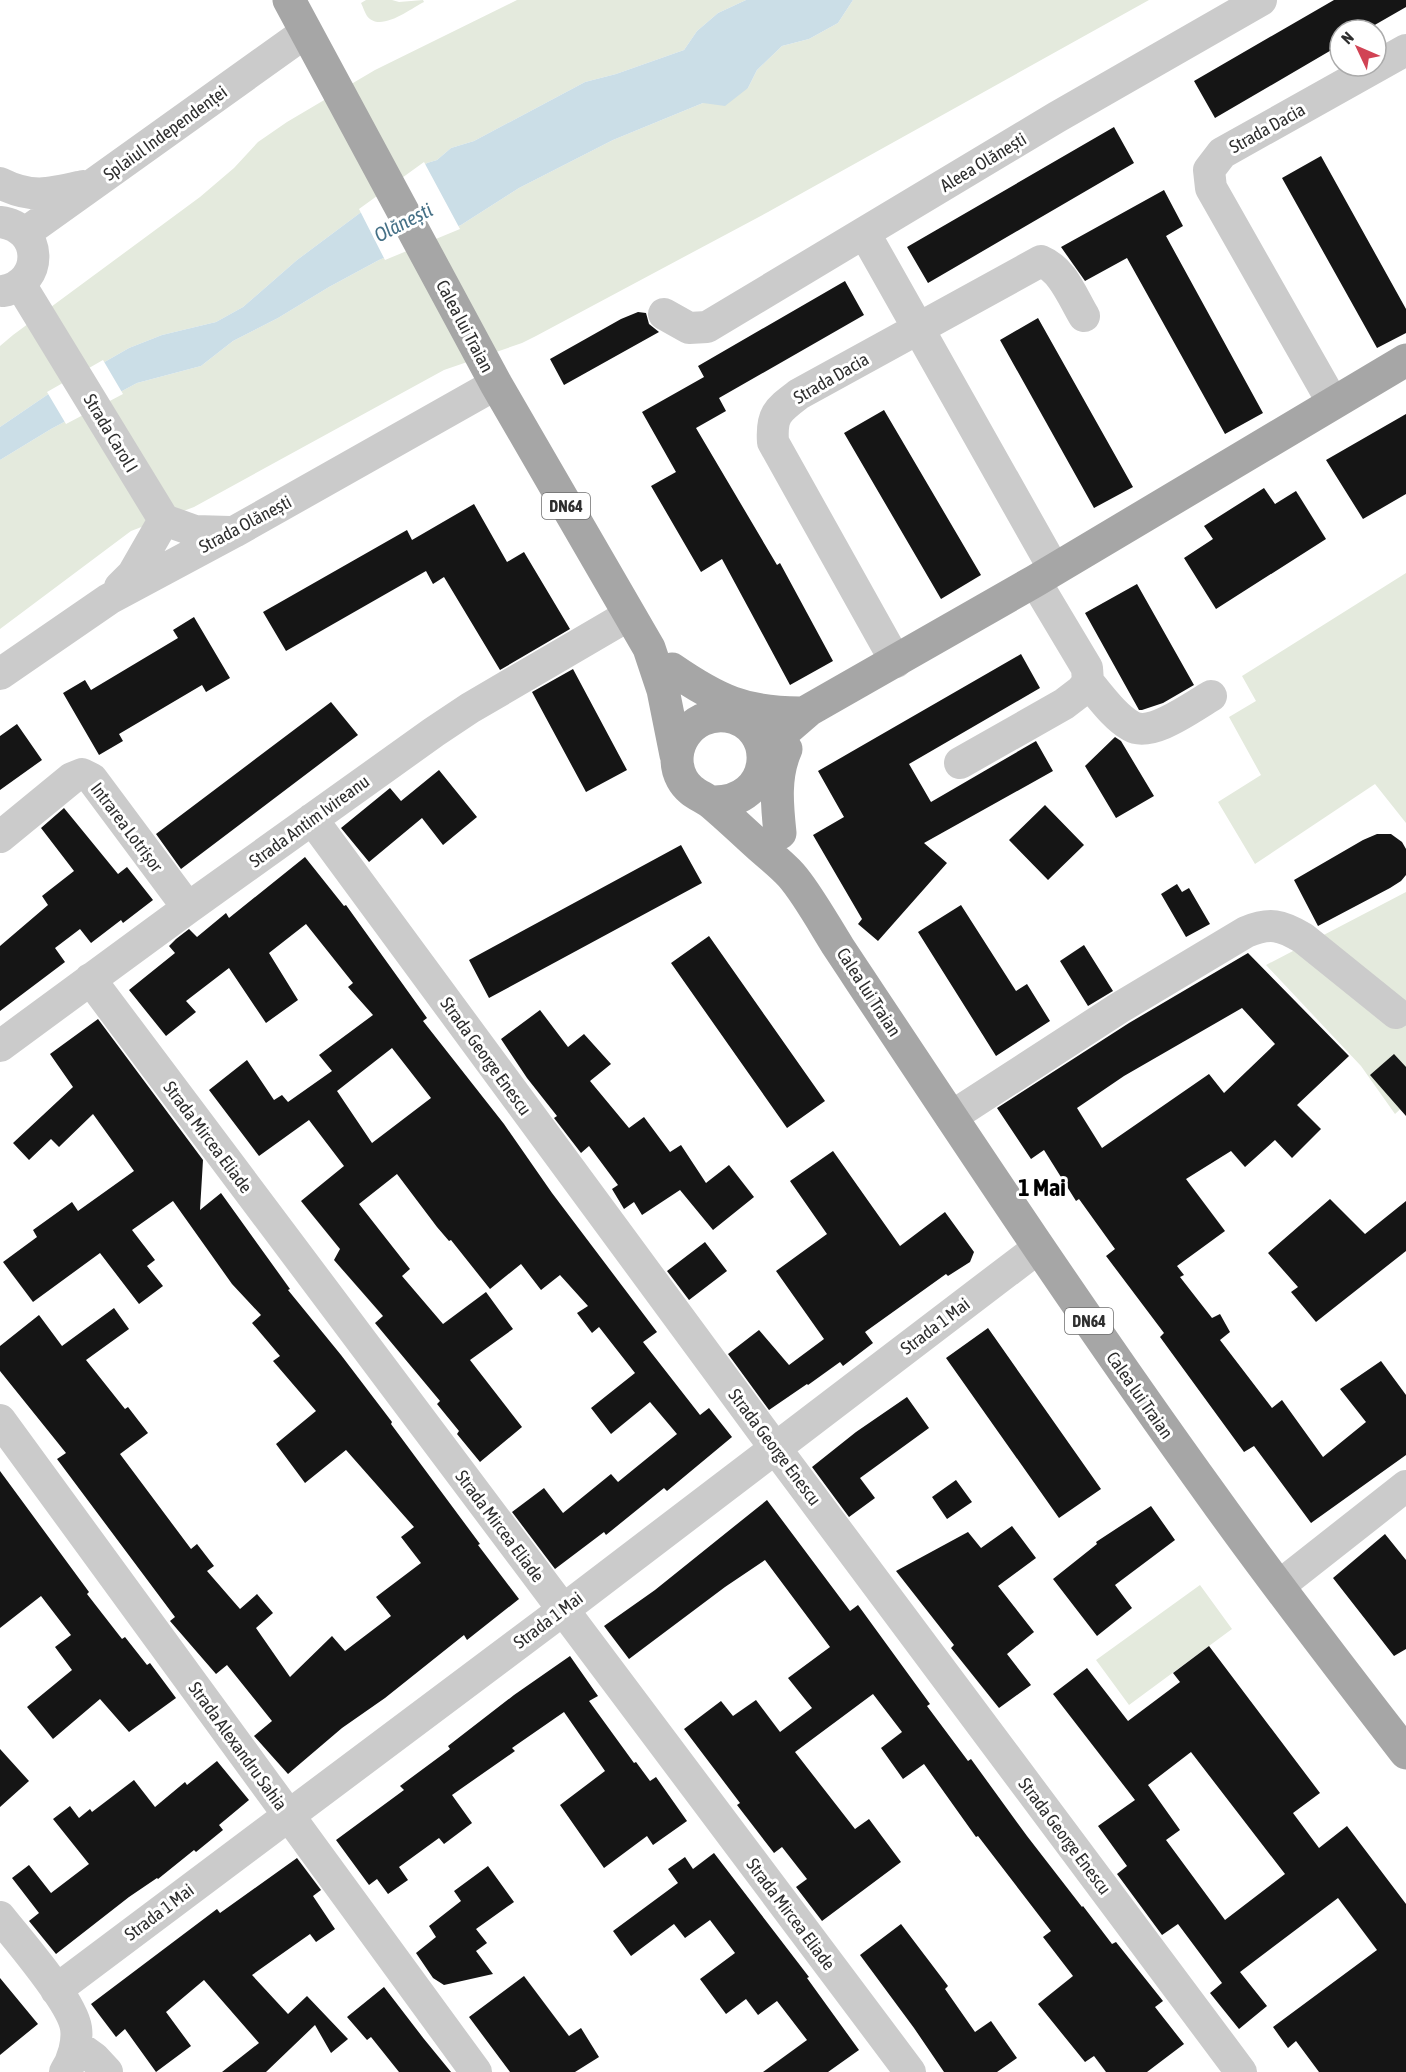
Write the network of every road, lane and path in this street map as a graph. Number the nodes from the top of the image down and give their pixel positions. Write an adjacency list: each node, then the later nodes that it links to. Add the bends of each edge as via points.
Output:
1 (289, 0): 3 (main road, Calea lui Traian / DN64)
2 (1261, 0): 8 (street, Aleea Olănești)
3 (306, 32): 6 (street, Splaiul Independenței); 14 (main road, Calea lui Traian / DN64)
4 (1406, 50): 15 (street, Strada Dacia, via 1222,153 1209,170 1210,188)
5 (0, 183): 6 (street, via 17,191 39,194)
6 (93, 184): 7 (street, Splaiul Independenței)
7 (12, 228): 9 (street, Strada Carol I, via 31,243 34,254 28,276)
8 (865, 234): 10 (street, Aleea Olănești, via 707,327 689,328); 12 (street)
9 (10, 288): 16 (street, Strada Carol I)
10 (664, 314)
11 (1084, 316): 12 (street, Strada Dacia, via 1053,266 1041,261)
12 (919, 328): 18 (street); 22 (street, Strada Dacia, via 799,394 779,409 772,424 773,442)
13 (1406, 360): 15 (main road)
14 (496, 384): 17 (street, Strada Olănești); 20 (main road, Calea lui Traian / DN64)
15 (1333, 403): 18 (main road)
16 (164, 520): 17 (street, via 195,531); 19 (street, via 133,574)
17 (234, 532): 19 (street, Strada Olănești)
18 (1045, 575): 22 (main road); 24 (street, via 1087,668)
19 (109, 599): 23 (street, Strada Olănești)
20 (629, 615): 21 (main road, Calea lui Traian / DN64); 32 (street, Strada Antim Ivireanu, via 470,708)
21 (661, 659): 26 (main road, via 700,688 738,706); 27 (main road, Calea lui Traian / DN64); 28 (main road, Calea lui Traian / DN64)
22 (896, 662): 26 (main road)
23 (0, 674)
24 (1088, 682): 25 (street, via 1131,727 1144,730); 30 (street, via 1064,704)
25 (1211, 696)
26 (804, 713): 27 (main road, via 769,720); 29 (main road); 33 (main road, via 784,753 779,773 776,793)
27 (734, 719): 28 (main road, via 713,716 694,725 680,741); 29 (main road, via 753,730 760,742)
28 (676, 755): 31 (main road, via 684,783 691,792)
29 (762, 763): 31 (main road, via 756,783 748,792 736,799); 33 (main road, Calea lui Traian / DN64)
30 (960, 763)
31 (711, 802): 35 (main road, Calea lui Traian / DN64)
32 (312, 819): 36 (street, Strada Antim Ivireanu); 43 (street, Strada George Enescu)
33 (780, 833): 35 (main road, Calea lui Traian / DN64)
34 (0, 837): 36 (street, Intrarea Lotrișor, via 82,774 92,779)
35 (791, 875): 40 (main road, Calea lui Traian / DN64)
36 (188, 908): 37 (street, Strada Antim Ivireanu)
37 (90, 979): 39 (street, Strada Antim Ivireanu); 46 (street, Strada Mircea Eliade)
38 (1396, 1013): 40 (street, via 1302,938 1287,929 1261,925 1119,1008)
39 (0, 1046)
40 (951, 1117): 41 (main road, Calea lui Traian / DN64)
41 (1038, 1248): 43 (street, Strada 1 Mai); 45 (main road, Calea lui Traian / DN64)
42 (0, 1420): 48 (street, Strada Alexandru Sahia)
43 (776, 1448): 46 (street, Strada 1 Mai); 55 (street, Strada George Enescu)
44 (1406, 1486): 45 (street)
45 (1279, 1586): 47 (main road, Calea lui Traian / DN64)
46 (562, 1610): 48 (street, Strada 1 Mai); 54 (street, Strada Mircea Eliade)
47 (1406, 1753)
48 (288, 1815): 50 (street, Strada 1 Mai); 53 (street, Strada Alexandru Sahia)
49 (1, 1921): 50 (street)
50 (56, 1990): 51 (street, via 76,2027)
51 (71, 2058): 52 (street, via 94,2058)
52 (107, 2072)
53 (476, 2072)
54 (910, 2072)
55 (1241, 2072)

